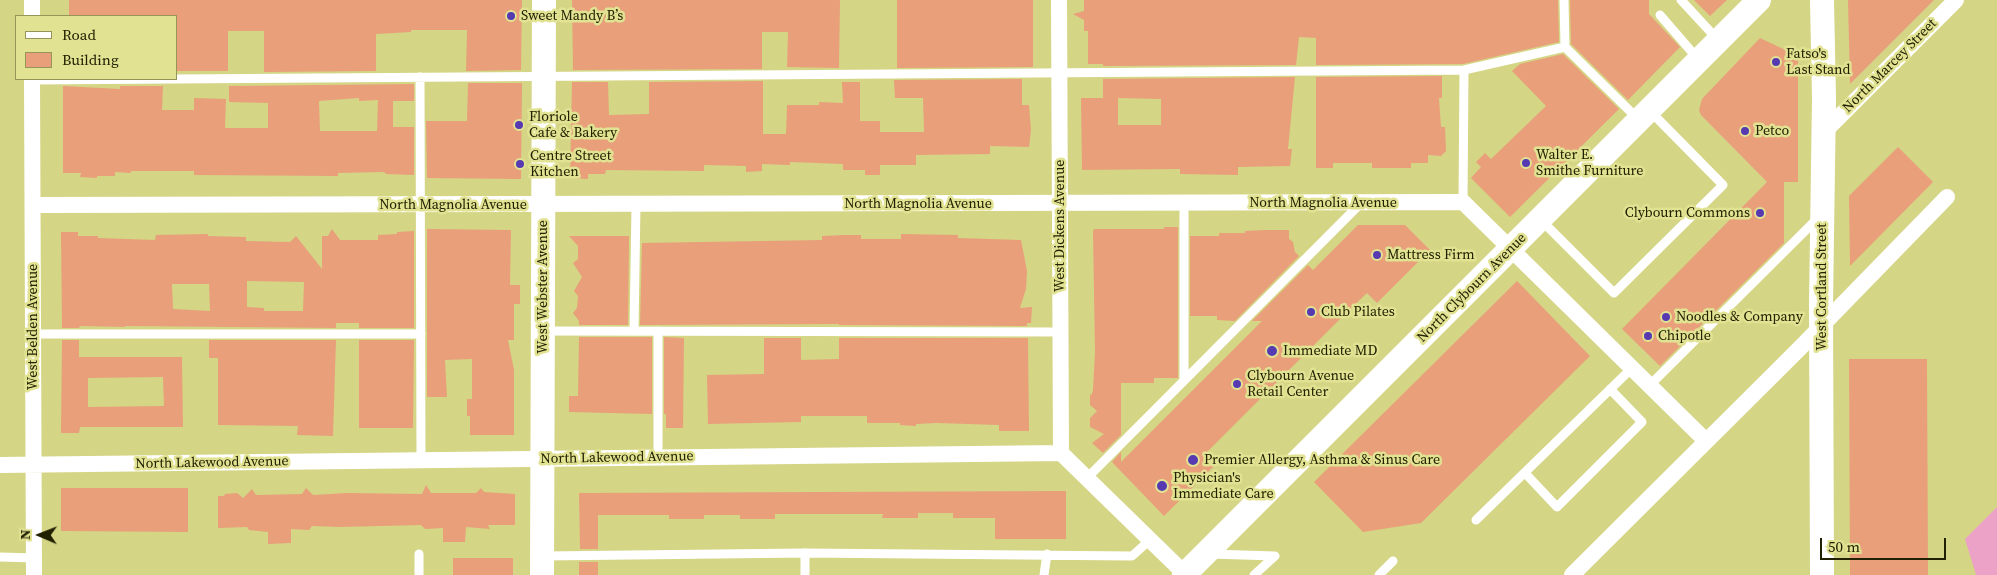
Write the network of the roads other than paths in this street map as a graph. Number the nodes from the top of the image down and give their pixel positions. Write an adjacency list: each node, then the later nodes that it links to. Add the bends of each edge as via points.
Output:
1 (32, 0): 9 (street)
2 (544, 0): 16 (main road, West Webster Avenue)
3 (1059, 0): 15 (street, West Dickens Avenue)
4 (1564, 0): 12 (lane)
5 (1680, 0): 11 (lane)
6 (1759, 0): 11 (main road, North Clybourn Avenue)
7 (1822, 0): 21 (main road, West Cortland Street)
8 (1956, 0): 21 (street, North Marcey Street)
9 (32, 15)
10 (1660, 15): 13 (lane)
11 (1719, 41): 13 (main road, North Clybourn Avenue)
12 (1565, 47): 14 (lane); 20 (lane)
13 (1700, 61): 20 (main road, North Clybourn Avenue)
14 (1464, 70): 15 (lane); 23 (lane)
15 (1060, 73): 16 (lane); 24 (street, West Dickens Avenue)
16 (544, 76): 17 (lane); 29 (main road, West Webster Avenue)
17 (420, 77): 18 (lane); 28 (lane)
18 (178, 78)
19 (32, 80): 27 (street, West Belden Avenue)
20 (1645, 116): 32 (main road, North Clybourn Avenue); 32 (lane, via 1723,185 1614,293)
21 (1824, 132): 31 (main road, West Cortland Street)
22 (1947, 197): 34 (street)
23 (1463, 202): 26 (street, North Magnolia Avenue); 33 (street)
24 (1060, 203): 25 (street, North Magnolia Avenue); 30 (street, North Magnolia Avenue); 38 (street, West Dickens Avenue)
25 (1184, 203): 26 (street, North Magnolia Avenue); 42 (lane)
26 (1361, 203): 42 (lane)
27 (33, 205): 28 (street, North Magnolia Avenue); 39 (street, West Belden Avenue)
28 (420, 205): 29 (street, North Magnolia Avenue); 40 (lane)
29 (543, 205): 30 (street, North Magnolia Avenue); 35 (main road, West Webster Avenue)
30 (636, 205): 36 (lane)
31 (1823, 213): 34 (main road, West Cortland Street); 43 (lane)
32 (1541, 220): 33 (main road, North Clybourn Avenue)
33 (1511, 249): 41 (street); 59 (main road, North Clybourn Avenue)
34 (1822, 326): 45 (street); 72 (main road, West Cortland Street)
35 (542, 331): 36 (lane); 48 (main road, West Webster Avenue)
36 (634, 331): 37 (lane)
37 (658, 331): 38 (lane); 47 (lane)
38 (1060, 332): 46 (street, West Dickens Avenue)
39 (33, 334): 40 (lane); 51 (street, West Belden Avenue)
40 (421, 334): 49 (lane)
41 (1632, 368): 43 (street); 44 (lane)
42 (1184, 380): 53 (lane)
43 (1650, 385): 45 (street)
44 (1610, 389): 52 (lane); 52 (lane, via 1642,422 1556,507)
45 (1706, 441): 71 (street)
46 (1061, 453): 47 (street, North Lakewood Avenue); 53 (street)
47 (658, 458): 48 (street, North Lakewood Avenue)
48 (542, 459): 49 (street, North Lakewood Avenue); 63 (main road, West Webster Avenue)
49 (421, 460): 51 (street, North Lakewood Avenue)
50 (0, 465): 51 (street, North Lakewood Avenue)
51 (34, 465): 61 (street, West Belden Avenue)
52 (1525, 473): 54 (lane)
53 (1087, 478): 55 (street)
54 (1476, 520)
55 (1150, 540): 58 (lane, via 1132,556); 64 (street)
56 (805, 553): 58 (lane); 63 (lane); 67 (lane)
57 (419, 554): 66 (lane)
58 (1047, 554): 68 (lane)
59 (1205, 554): 64 (main road, North Clybourn Avenue); 69 (lane, via 1275,556)
60 (0, 558): 61 (lane)
61 (34, 558): 65 (street, West Belden Avenue)
62 (1393, 561): 70 (lane)
63 (542, 566)
64 (1185, 574)
65 (34, 575)
66 (419, 575)
67 (805, 575)
68 (1044, 575)
69 (1254, 575)
70 (1379, 575)
71 (1572, 575)
72 (1822, 575)

